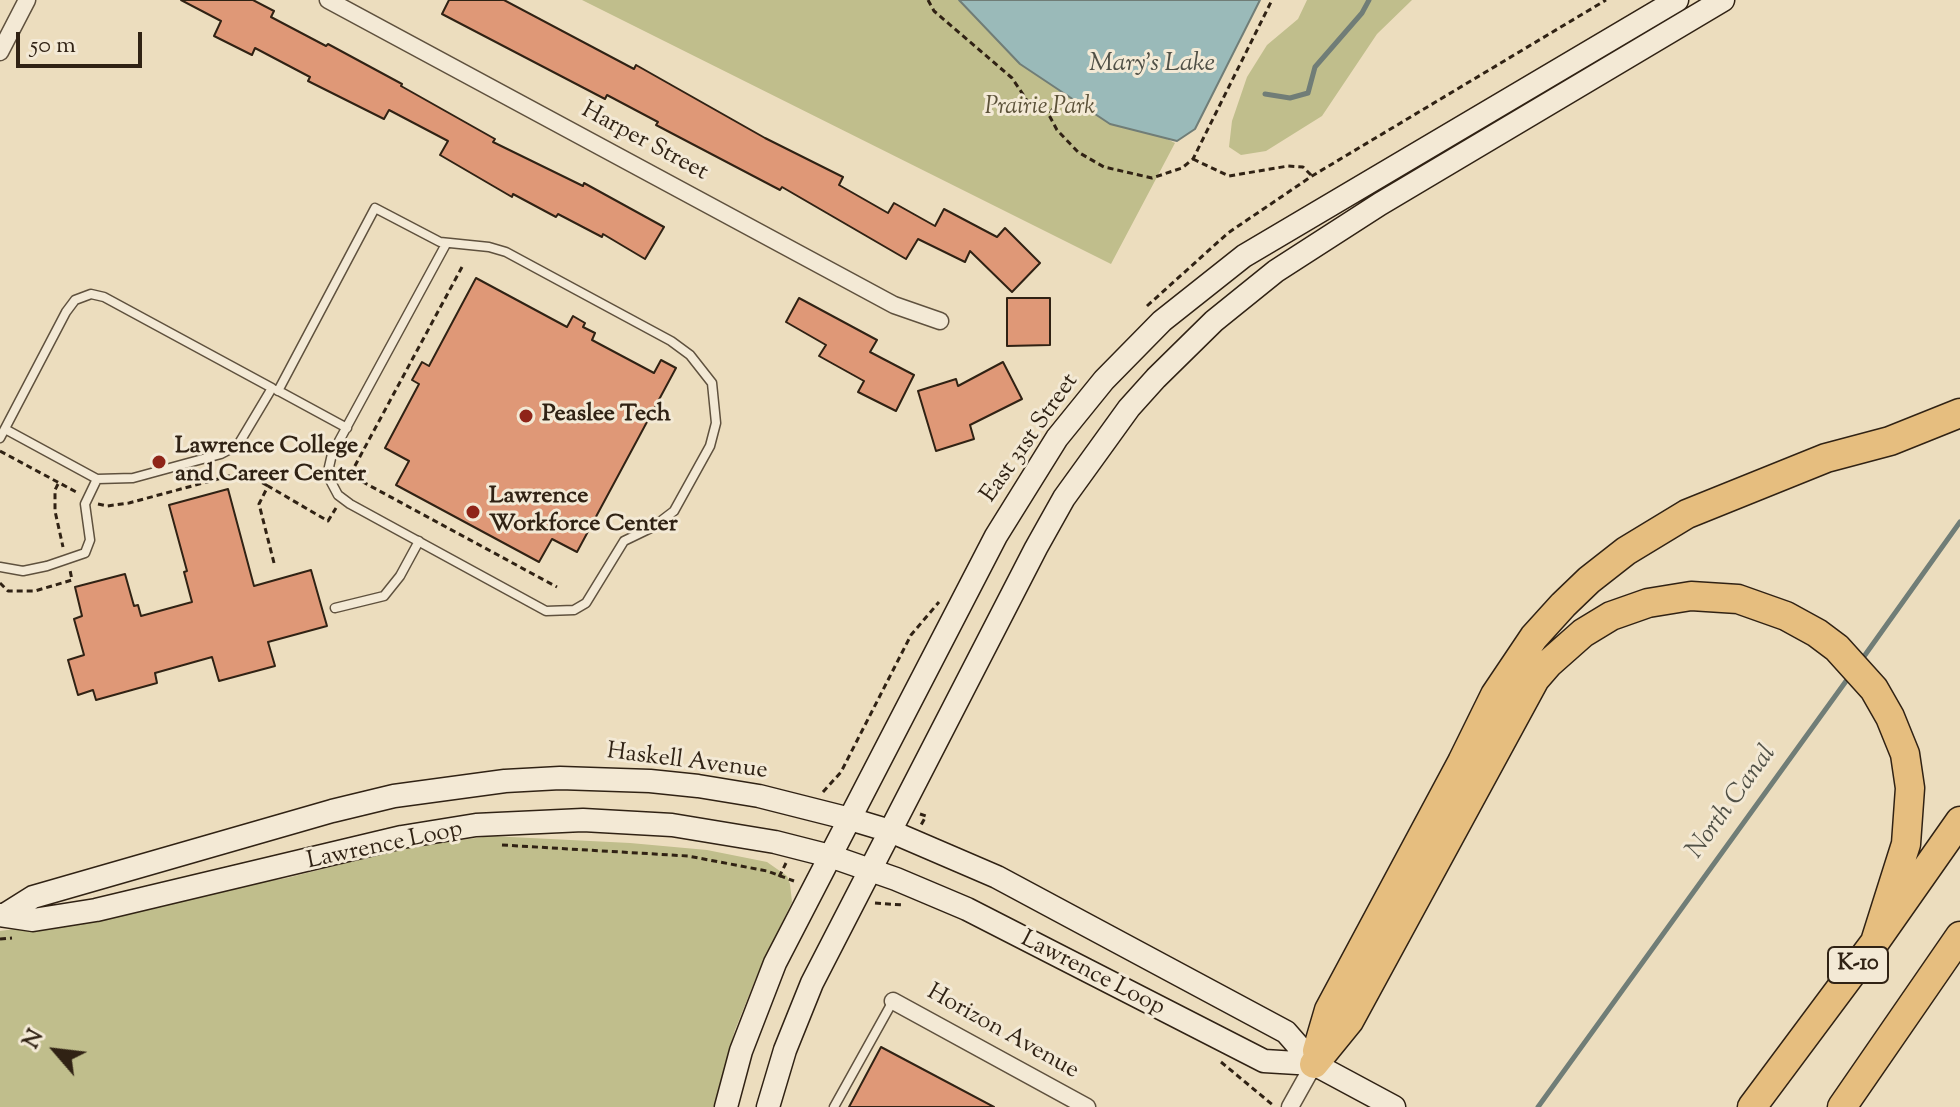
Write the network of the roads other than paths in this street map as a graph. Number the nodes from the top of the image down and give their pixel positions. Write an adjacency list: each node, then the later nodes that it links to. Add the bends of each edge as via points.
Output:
1 (27, 0): 5 (street)
2 (328, 0): 7 (street, Harper Street, via 894,305)
3 (1677, 0): 16 (main road, East 31st Street, via 1244,256 1134,348 1057,438 1016,500)
4 (1723, 0): 18 (main road, via 1380,204 1247,294 1187,346 1129,408 1064,498)
5 (0, 52)
6 (446, 244): 8 (lane, via 375,208); 10 (lane); 13 (lane, via 506,252 671,341 712,383 716,423 710,446 674,511 624,541 586,603 574,610 546,611)
7 (940, 321)
8 (275, 389): 10 (lane); 11 (lane, via 91,294 75,300 66,312); 12 (lane, via 238,445 221,454 133,478)
9 (1958, 414): 27 (highway, via 1890,441 1826,458 1687,514 1626,551 1563,605 1495,695 1329,1010)
10 (347, 428): 13 (lane, via 329,467 338,495)
11 (2, 434): 12 (lane)
12 (97, 479): 14 (lane, via 85,504 90,540 85,553 23,571)
13 (419, 541): 15 (lane, via 384,596)
14 (0, 567)
15 (335, 608)
16 (850, 819): 18 (main road, Haskell Avenue); 19 (main road, East 31st Street); 21 (main road, Haskell Avenue, via 698,786 605,779 505,781 394,796 332,811 33,897)
17 (1960, 821): 23 (highway, K-10)
18 (890, 831): 20 (main road); 27 (main road, Haskell Avenue, via 997,877 1286,1032)
19 (830, 856): 20 (main road, Haskell Avenue); 21 (main road, Haskell Avenue, via 672,825 508,822 402,837 96,910 33,920); 29 (main road, East 31st Street, via 755,1008)
20 (870, 870): 27 (main road, Haskell Avenue, via 967,909 1264,1061); 30 (main road, via 796,1018)
21 (3, 914)
22 (1960, 936): 26 (highway, K-10)
23 (1875, 942): 27 (highway, via 1901,866 1910,788 1905,754 1874,689 1817,633 1786,616 1738,599 1691,596 1648,603 1611,616 1567,645 1535,679 1349,1021); 35 (highway, K-10)
24 (1960, 970): 26 (highway)
25 (893, 1001): 28 (street, Horizon Avenue); 31 (lane)
26 (1899, 1023): 36 (highway, K-10)
27 (1314, 1064): 33 (street); 34 (main road, Haskell Avenue)
28 (1056, 1099): 32 (street, Horizon Avenue)
29 (726, 1107)
30 (768, 1107)
31 (834, 1107)
32 (1087, 1107)
33 (1290, 1107)
34 (1394, 1107)
35 (1752, 1107)
36 (1842, 1107)

